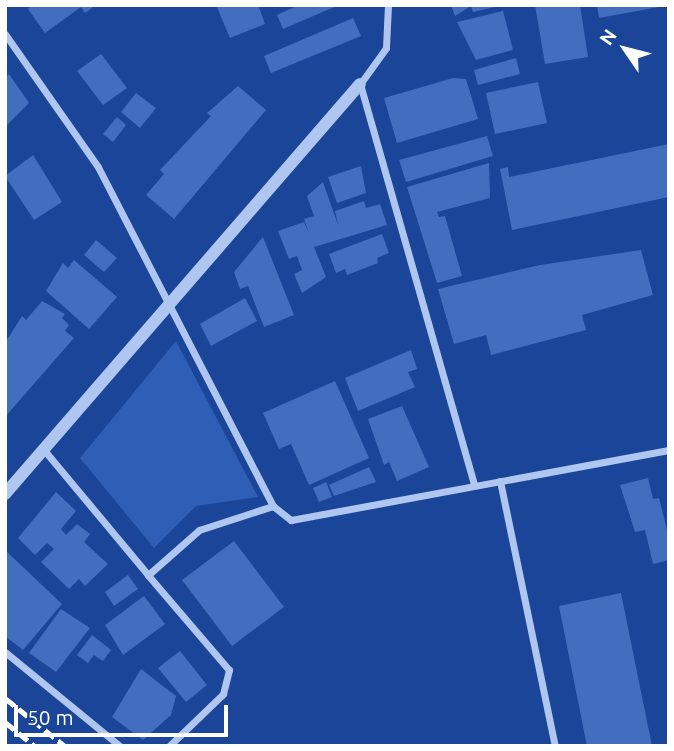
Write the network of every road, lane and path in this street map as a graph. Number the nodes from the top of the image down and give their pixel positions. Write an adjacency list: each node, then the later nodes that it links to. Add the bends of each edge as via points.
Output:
1 (388, 5): 3 (street, via 386,48)
2 (5, 34): 4 (street, via 98,167)
3 (360, 84): 4 (street); 8 (street)
4 (171, 302): 5 (street); 10 (street)
5 (44, 450): 9 (street); 11 (street)
6 (669, 450): 7 (street)
7 (500, 481): 8 (street); 15 (street)
8 (474, 485): 10 (street, via 291,520)
9 (5, 494)
10 (273, 506): 11 (street, via 199,530)
11 (148, 575): 14 (street, via 229,670 222,694)
12 (5, 652): 13 (street)
13 (120, 746)
14 (169, 746)
15 (555, 746)

